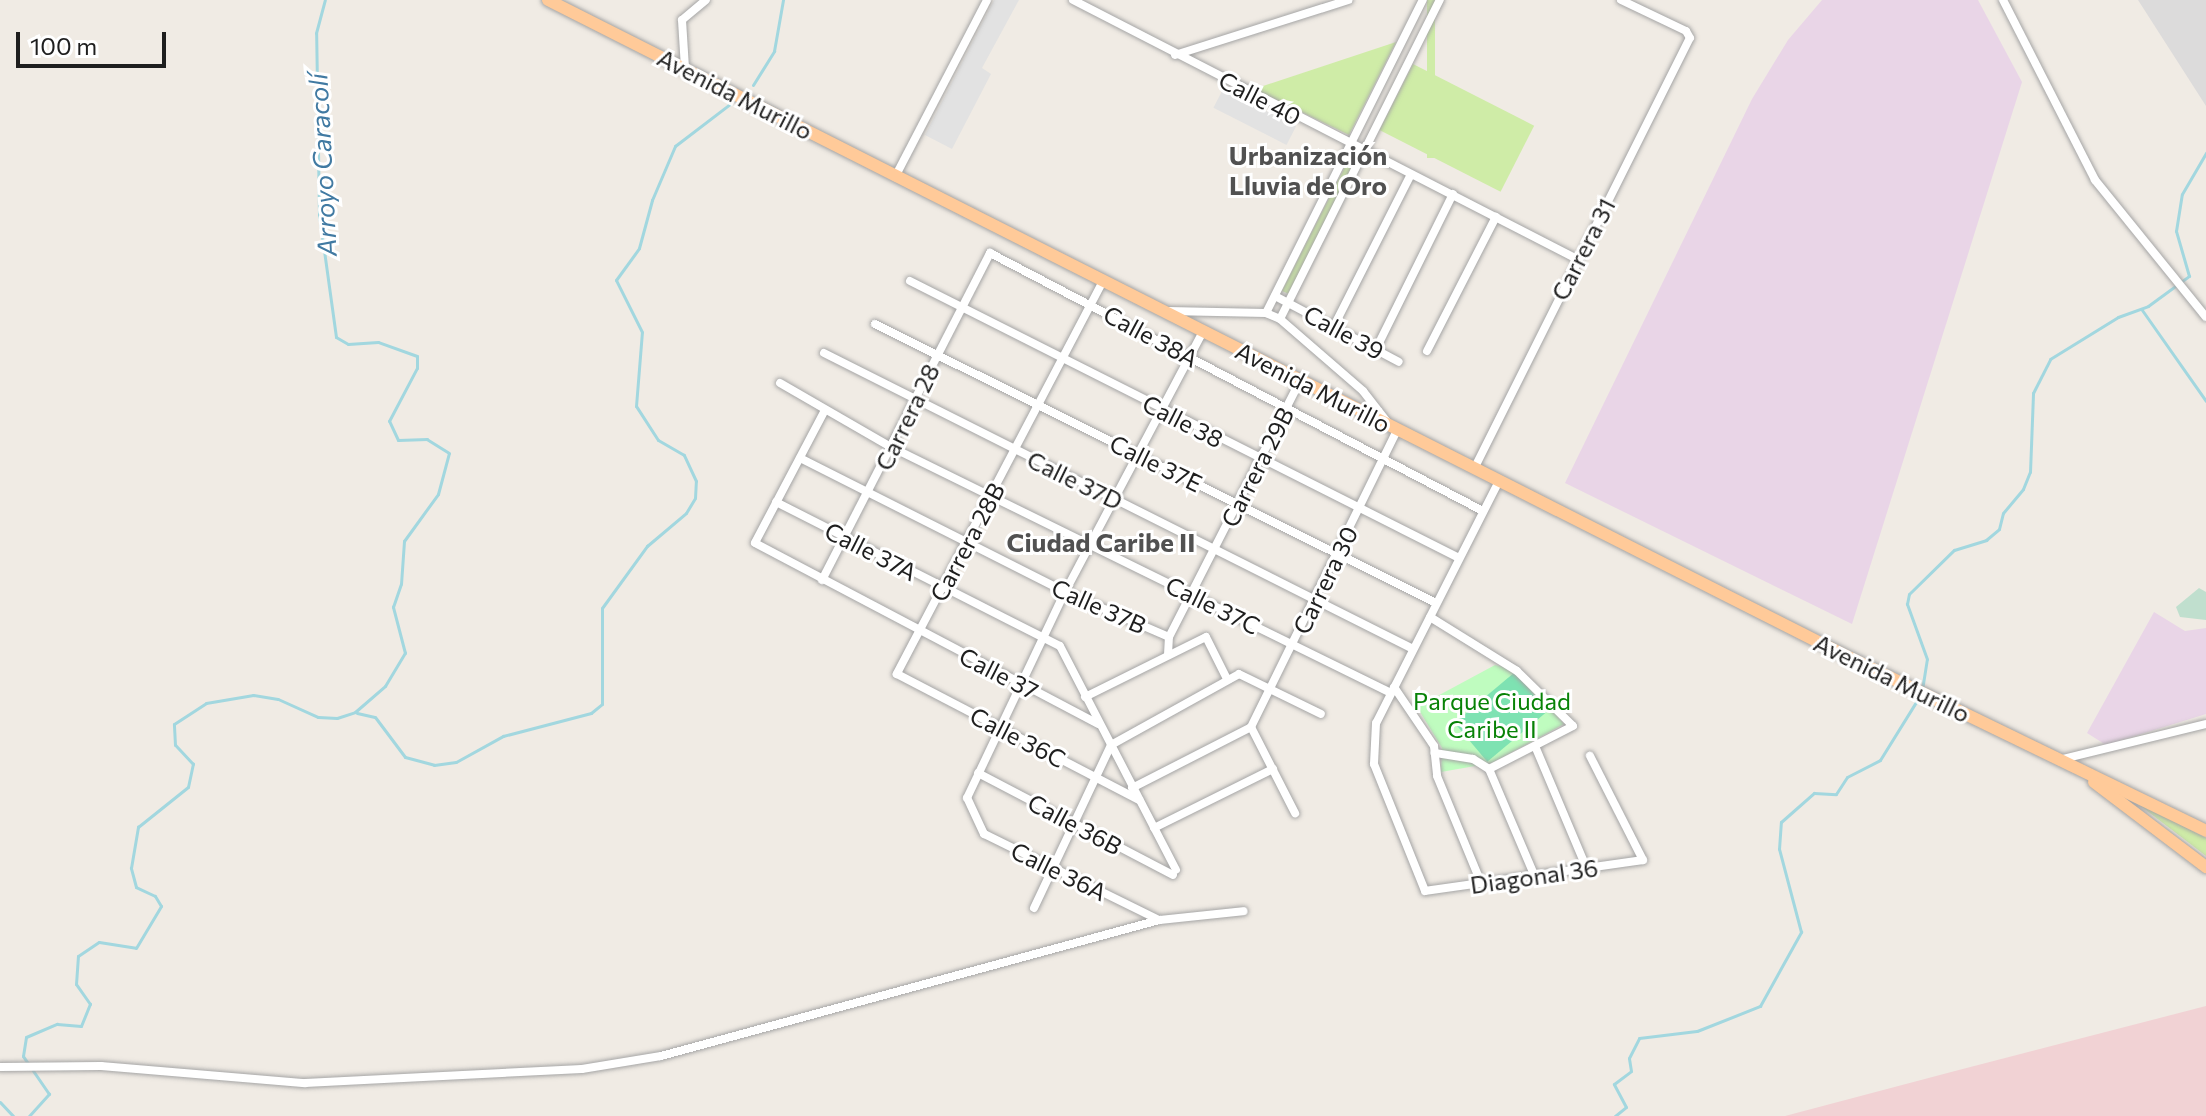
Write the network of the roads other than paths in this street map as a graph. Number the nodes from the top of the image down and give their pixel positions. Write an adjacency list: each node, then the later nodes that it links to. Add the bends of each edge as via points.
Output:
1 (548, 0): 11 (main road, Avenida Murillo)
2 (706, 0): 11 (street, via 682,20)
3 (987, 0): 15 (street)
4 (1073, 0): 10 (street, Calle 40)
5 (1348, 0): 10 (street)
6 (1423, 0): 12 (street)
7 (1440, 0): 13 (street)
8 (1621, 0): 19 (street, Carrera 31, via 1686,31 1690,38)
9 (2003, 0): 28 (street, via 2095,180)
10 (1175, 55): 12 (street, Calle 40)
11 (685, 68): 15 (main road, Avenida Murillo)
12 (1352, 144): 13 (street, Calle 40); 22 (street)
13 (1364, 150): 14 (street, Calle 40); 23 (street)
14 (1411, 174): 16 (street, Calle 40); 31 (street)
15 (895, 177): 21 (main road, Avenida Murillo)
16 (1453, 194): 17 (street, Calle 40); 33 (street)
17 (1496, 217): 19 (street, Calle 40); 34 (street)
18 (990, 253): 24 (street, Calle 38A); 25 (street, Carrera 28)
19 (1577, 259): 54 (street, Carrera 31)
20 (910, 281): 25 (street, Calle 38)
21 (1103, 281): 24 (street, Carrera 28B); 26 (main road, Avenida Murillo)
22 (1275, 296): 23 (street, Calle 39); 27 (street)
23 (1288, 302): 29 (street); 31 (street, Calle 39)
24 (1091, 305): 37 (street, Calle 38A); 38 (street, Carrera 28B)
25 (961, 308): 36 (street, Carrera 28); 38 (street, Calle 38)
26 (1163, 311): 27 (street); 32 (main road, Avenida Murillo)
27 (1266, 313): 29 (street)
28 (2206, 317)
29 (1280, 319): 47 (street, via 1363,391)
30 (875, 324): 36 (street, Calle 37E)
31 (1334, 326): 33 (street, Calle 39)
32 (1203, 331): 37 (street); 40 (main road, Avenida Murillo)
33 (1376, 349): 39 (street, Calle 39)
34 (1427, 351)
35 (824, 353): 42 (street, Calle 37D)
36 (937, 355): 42 (street, Carrera 28); 43 (street, Calle 37E)
37 (1191, 358): 44 (street, Calle 38A); 46 (street)
38 (1063, 360): 43 (street, Carrera 28B); 46 (street, Calle 38)
39 (1399, 362)
40 (1300, 381): 44 (street, Carrera 29B); 47 (main road, Avenida Murillo)
41 (780, 383): 45 (street, Calle 37C)
42 (916, 401): 48 (street, Carrera 28); 49 (street, Calle 37D)
43 (1039, 406): 49 (street, Carrera 28B); 50 (street, Calle 37E)
44 (1288, 406): 52 (street, Calle 38A); 53 (street, Carrera 29B)
45 (825, 410): 48 (street, Calle 37C); 51 (street)
46 (1162, 412): 50 (street); 53 (street, Calle 38)
47 (1394, 429): 52 (street, Carrera 30); 54 (main road, Avenida Murillo)
48 (891, 447): 56 (street, Carrera 28); 57 (street, Calle 37C)
49 (1016, 450): 57 (street, Carrera 28B); 58 (street, Calle 37D)
50 (1140, 456): 58 (street); 60 (street, Calle 37E)
51 (800, 458): 56 (street, Calle 37B); 59 (street)
52 (1386, 458): 61 (street, Carrera 30); 62 (street, Calle 38A)
53 (1261, 461): 60 (street, Carrera 29B); 61 (street, Calle 38)
54 (1474, 469): 55 (main road, Avenida Murillo)
55 (1499, 481): 62 (street); 97 (main road, Avenida Murillo)
56 (869, 494): 63 (street, Carrera 28); 64 (street, Calle 37B)
57 (991, 496): 64 (street, Carrera 28B); 65 (street, Calle 37C)
58 (1116, 500): 65 (street); 66 (street, Calle 37D)
59 (776, 502): 63 (street, Calle 37A); 69 (street, Calle 37, via 755,543)
60 (1238, 504): 66 (street, Carrera 29B); 67 (street, Calle 37E)
61 (1360, 509): 67 (street, Carrera 30); 68 (street, Calle 38)
62 (1481, 510): 68 (street)
63 (844, 538): 69 (street, Carrera 28); 70 (street, Calle 37A)
64 (967, 540): 70 (street, Carrera 28B); 71 (street, Calle 37B)
65 (1090, 546): 71 (street); 72 (street, Calle 37C)
66 (1216, 550): 72 (street, Carrera 29B); 73 (street, Calle 37D)
67 (1338, 554): 73 (street, Carrera 30); 74 (street, Calle 37E)
68 (1457, 557): 74 (street)
69 (822, 580): 76 (street, Calle 37)
70 (943, 589): 76 (street, Carrera 28B); 77 (street, Calle 37A)
71 (1065, 592): 77 (street); 78 (street, Calle 37B)
72 (1193, 595): 78 (street, Carrera 29B); 79 (street, Calle 37C)
73 (1316, 599): 79 (street, Carrera 30); 80 (street, Calle 37D)
74 (1436, 603): 75 (street)
75 (1430, 617): 80 (street); 94 (street, via 1512,668 1573,726)
76 (919, 633): 82 (street, Carrera 28B); 84 (street, Calle 37)
77 (1043, 636): 84 (street); 87 (street, Calle 37A, via 1060,646)
78 (1169, 637): 81 (street, Calle 37B)
79 (1292, 645): 85 (street, Carrera 30); 86 (street, Calle 37C)
80 (1413, 649): 86 (street)
81 (1168, 655): 83 (street, via 1206,637); 87 (street)
82 (897, 674): 92 (street, Calle 36C)
83 (1227, 679): 85 (street, via 1239,674); 93 (street)
84 (1019, 684): 89 (street, Calle 37); 92 (street)
85 (1269, 687): 88 (street); 91 (street, Carrera 30)
86 (1392, 690): 95 (street, via 1409,703); 113 (street, Diagonal 36, via 1375,735 1374,764 1425,891)
87 (1085, 697): 89 (street, Calle 37A)
88 (1321, 714)
89 (1099, 724): 93 (street)
90 (2206, 724): 97 (street)
91 (1251, 727): 98 (street); 103 (street)
92 (998, 728): 101 (street); 102 (street, Calle 36C)
93 (1111, 745): 102 (street); 103 (street)
94 (1535, 746): 99 (street); 111 (street)
95 (1434, 753): 99 (street, via 1473,759); 113 (street, via 1437,776)
96 (1590, 756): 111 (street, Diagonal 36, via 1643,860)
97 (2059, 761): 100 (main road, Avenida Murillo)
98 (1273, 769): 105 (street); 107 (street)
99 (1489, 769): 112 (street)
100 (2079, 771): 108 (main road, Avenida Murillo); 109 (main road, Avenida Murillo)
101 (978, 773): 106 (street, Calle 36B); 110 (street, Calle 36A, via 967,798 984,834)
102 (1096, 777): 104 (street, Calle 36C); 106 (street)
103 (1132, 788): 104 (street)
104 (1139, 800): 107 (street)
105 (1295, 813)
106 (1075, 824): 107 (street, Calle 36B, via 1175,873); 110 (street)
107 (1154, 828)
108 (2206, 831)
109 (2206, 867)
110 (1053, 869): 114 (street); 116 (street, Calle 36A)
111 (1587, 869): 112 (street, Diagonal 36)
112 (1535, 877): 113 (street, Diagonal 36)
113 (1481, 883)
114 (1034, 908)
115 (1244, 911): 116 (street)
116 (1159, 920): 117 (street, via 661,1056 582,1069 305,1083 101,1066)
117 (0, 1067)

